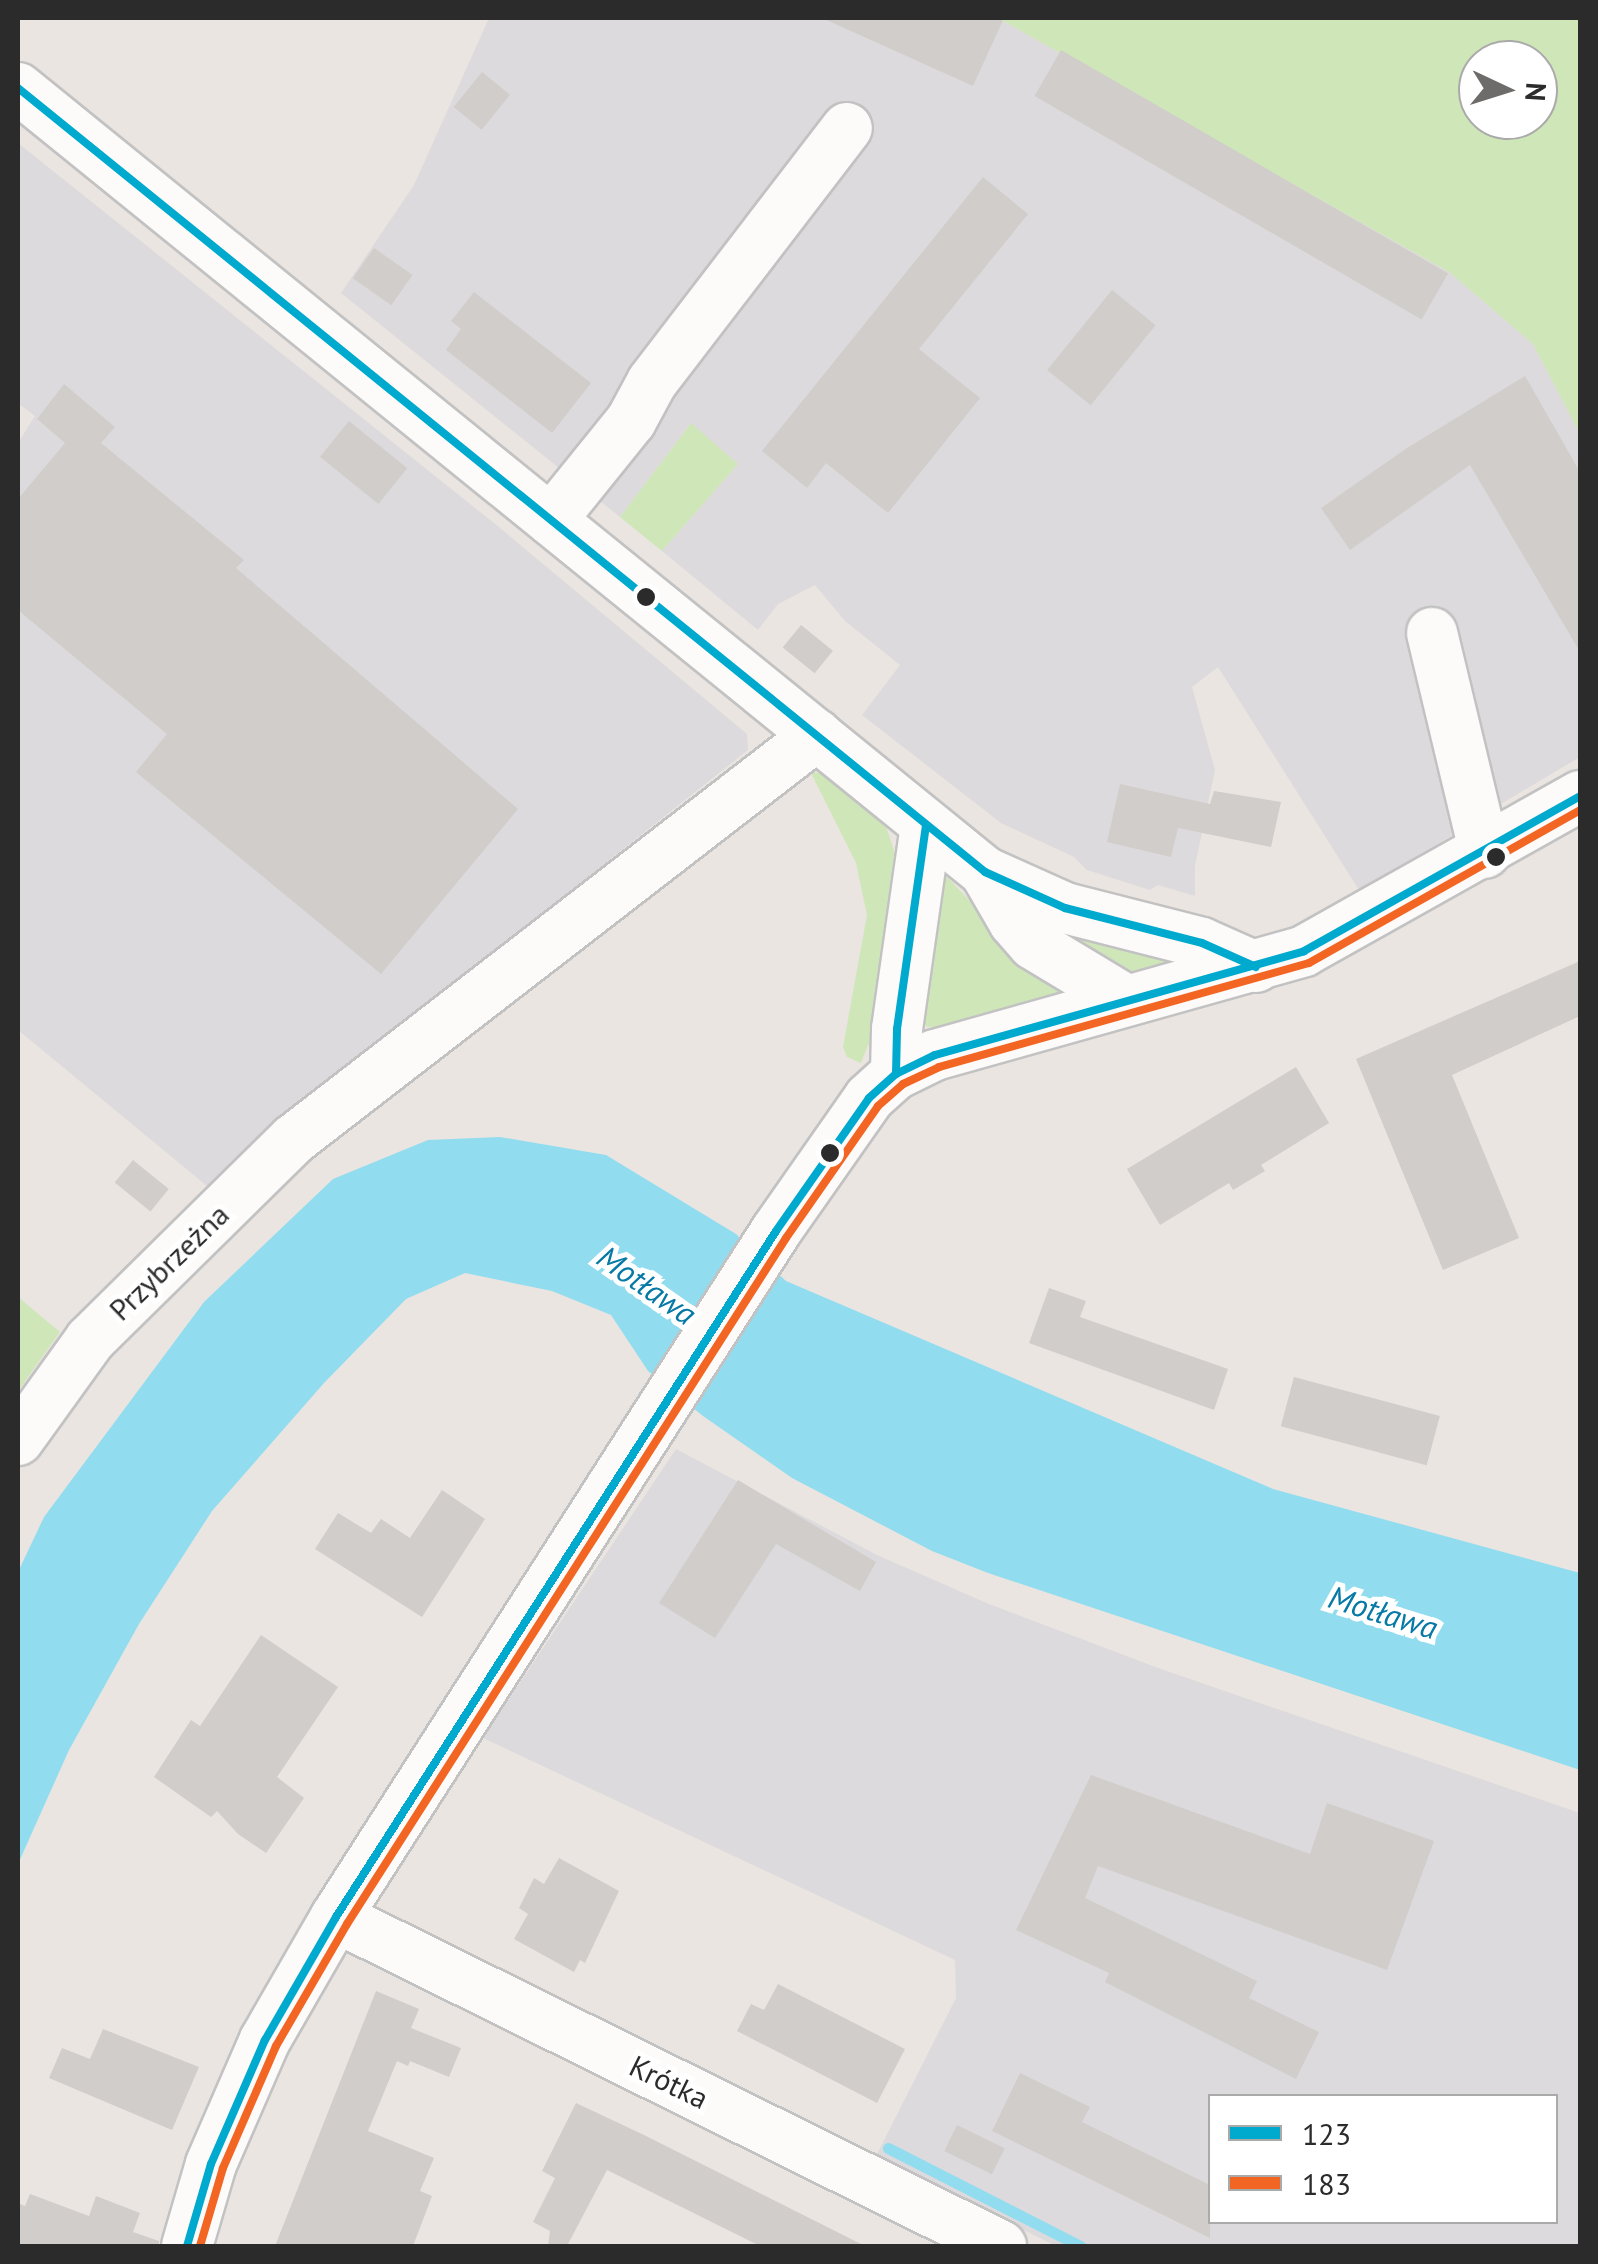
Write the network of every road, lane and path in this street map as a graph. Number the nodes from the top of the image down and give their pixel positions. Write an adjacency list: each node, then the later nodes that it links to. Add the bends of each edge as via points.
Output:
1 (18, 89): 3 (street)
2 (847, 128): 3 (street)
3 (551, 520): 5 (street)
4 (1432, 634): 8 (street)
5 (816, 736): 7 (street); 13 (street, Przybrzeżna, via 294,1139 90,1340)
6 (1578, 805): 8 (street)
7 (926, 825): 9 (street); 12 (street)
8 (1485, 854): 10 (street, via 1350,929)
9 (985, 872): 10 (street, via 1065,908 1202,943); 11 (street, via 1033,944)
10 (1256, 966): 11 (street)
11 (1124, 999): 12 (street, via 936,1054)
12 (896, 1074): 14 (street, via 869,1098 776,1231)
13 (18, 1440)
14 (336, 1917): 15 (street, via 264,2040 211,2164); 16 (street, Krótka)
15 (186, 2246)
16 (1001, 2246)

